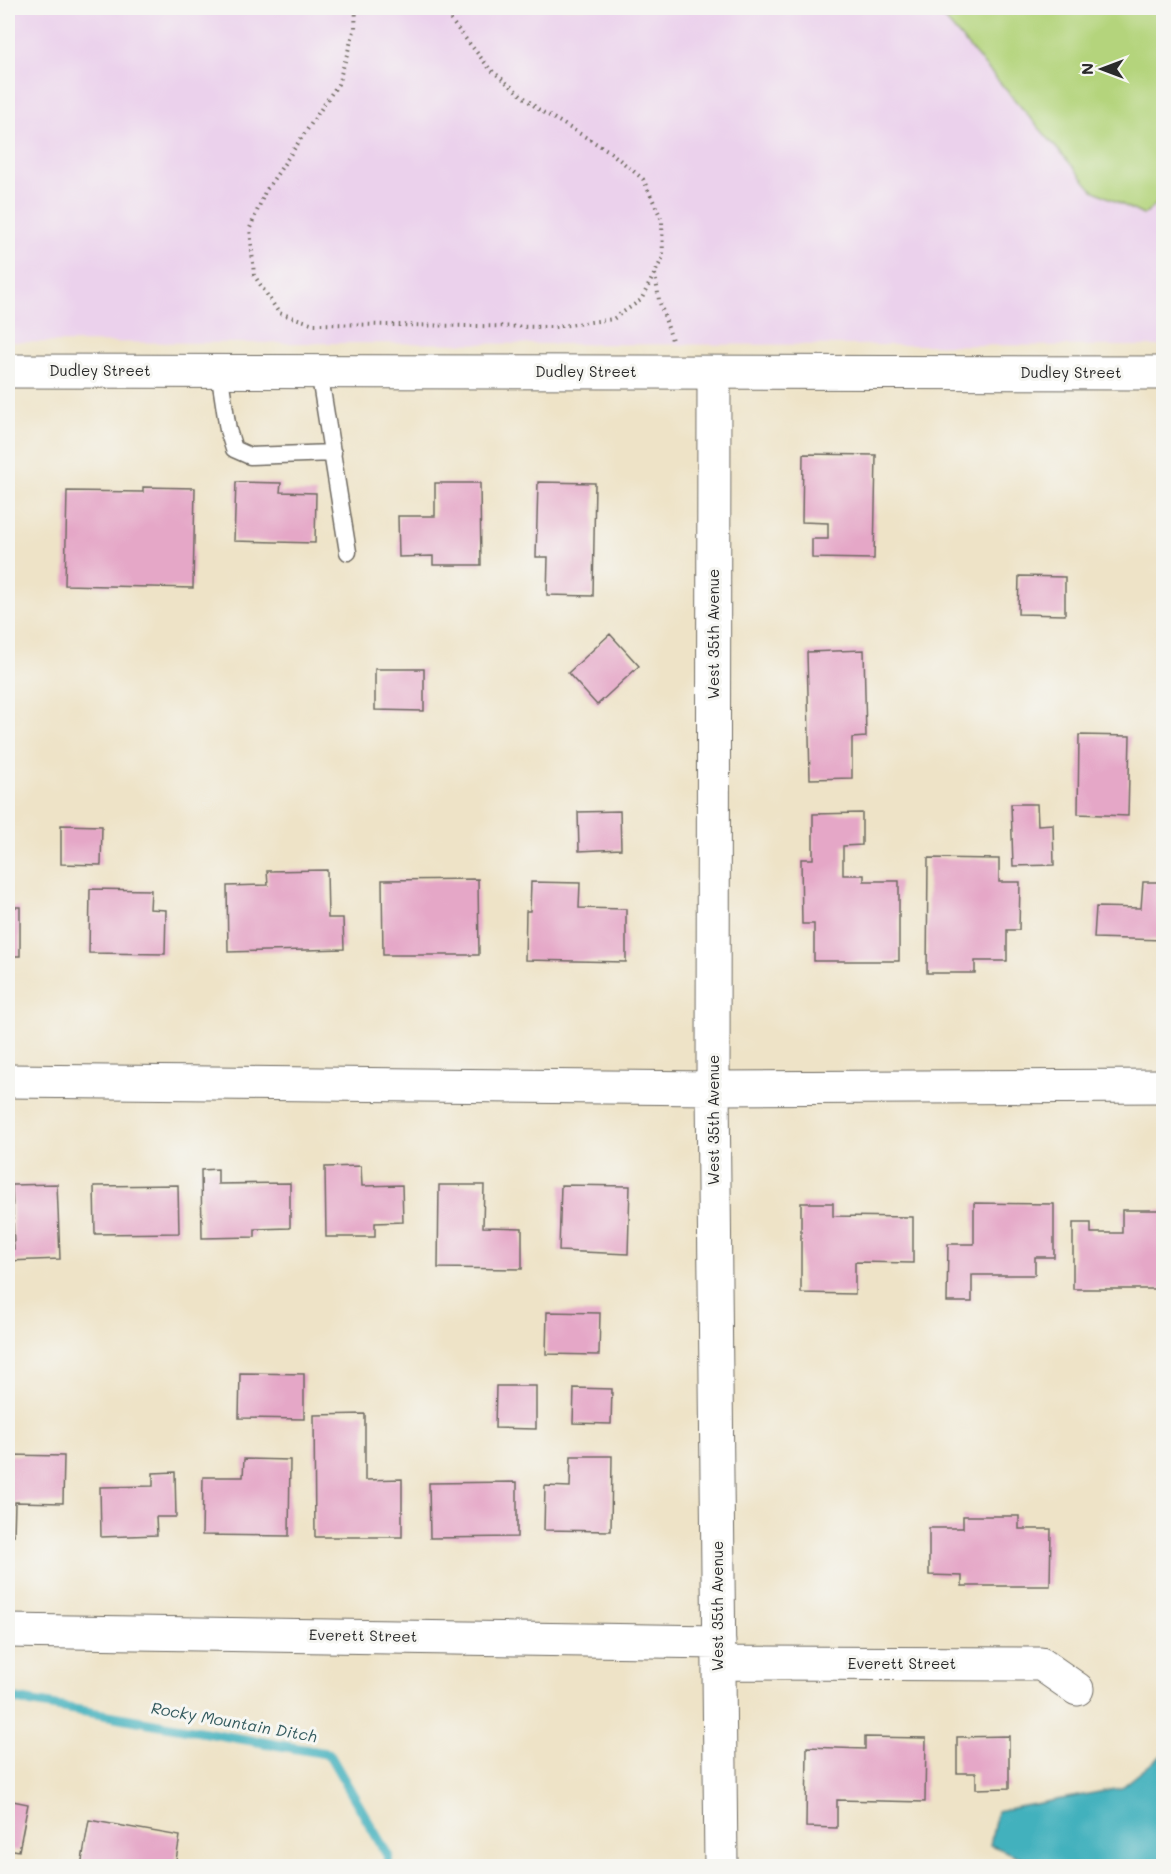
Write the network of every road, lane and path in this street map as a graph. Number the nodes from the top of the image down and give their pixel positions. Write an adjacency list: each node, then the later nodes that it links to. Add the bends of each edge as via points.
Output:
1 (356, 8): 3 (path, via 355,28 338,84 265,192 250,228 254,275 279,313 314,324 554,327 612,320 641,300)
2 (441, 8): 3 (path, via 490,69 538,109 609,151 643,179 662,220 663,257)
3 (654, 274): 7 (path, via 659,300)
4 (8, 371): 5 (street, Dudley Street)
5 (219, 371): 6 (street, Dudley Street); 9 (lane, via 234,449 250,456)
6 (319, 371): 7 (street, Dudley Street); 9 (lane)
7 (699, 372): 8 (street, Dudley Street); 13 (street, West 35th Avenue)
8 (1164, 373)
9 (333, 453): 10 (lane)
10 (348, 552)
11 (8, 1081): 13 (street)
12 (1164, 1086): 13 (street)
13 (713, 1088): 15 (street, West 35th Avenue)
14 (8, 1631): 15 (street, Everett Street)
15 (719, 1652): 16 (street, Everett Street, via 1041,1664); 17 (street, West 35th Avenue)
16 (1077, 1689)
17 (721, 1866)

